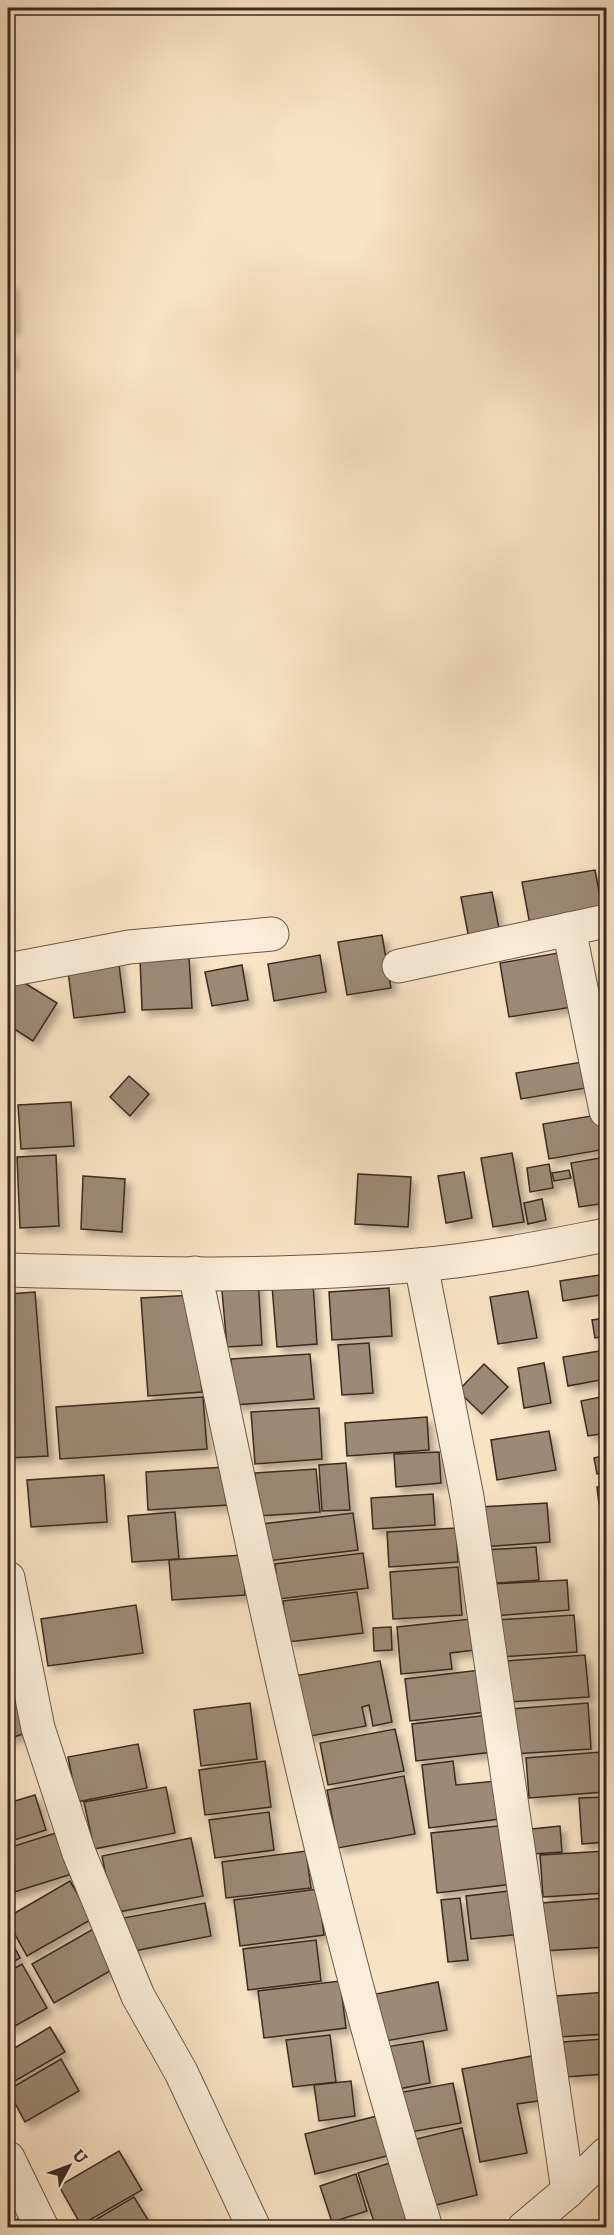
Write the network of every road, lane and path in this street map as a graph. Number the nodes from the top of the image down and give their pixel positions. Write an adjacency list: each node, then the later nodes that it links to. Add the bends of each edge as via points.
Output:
1 (606, 921): 2 (street)
2 (569, 928): 4 (street); 6 (street)
3 (272, 934): 5 (street, via 129,947)
4 (399, 966)
5 (8, 970)
6 (606, 1111)
7 (606, 1235): 8 (street)
8 (421, 1265): 10 (street); 14 (street, via 467,1497)
9 (8, 1270): 10 (street)
10 (195, 1273): 17 (street, via 321,1845 388,2109)
11 (8, 1578): 16 (street, via 38,1728 79,1853 138,1996 181,2072)
12 (606, 2154): 14 (street)
13 (8, 2158): 15 (street)
14 (567, 2191): 18 (street)
15 (42, 2228)
16 (254, 2228)
17 (426, 2228)
18 (524, 2228)

